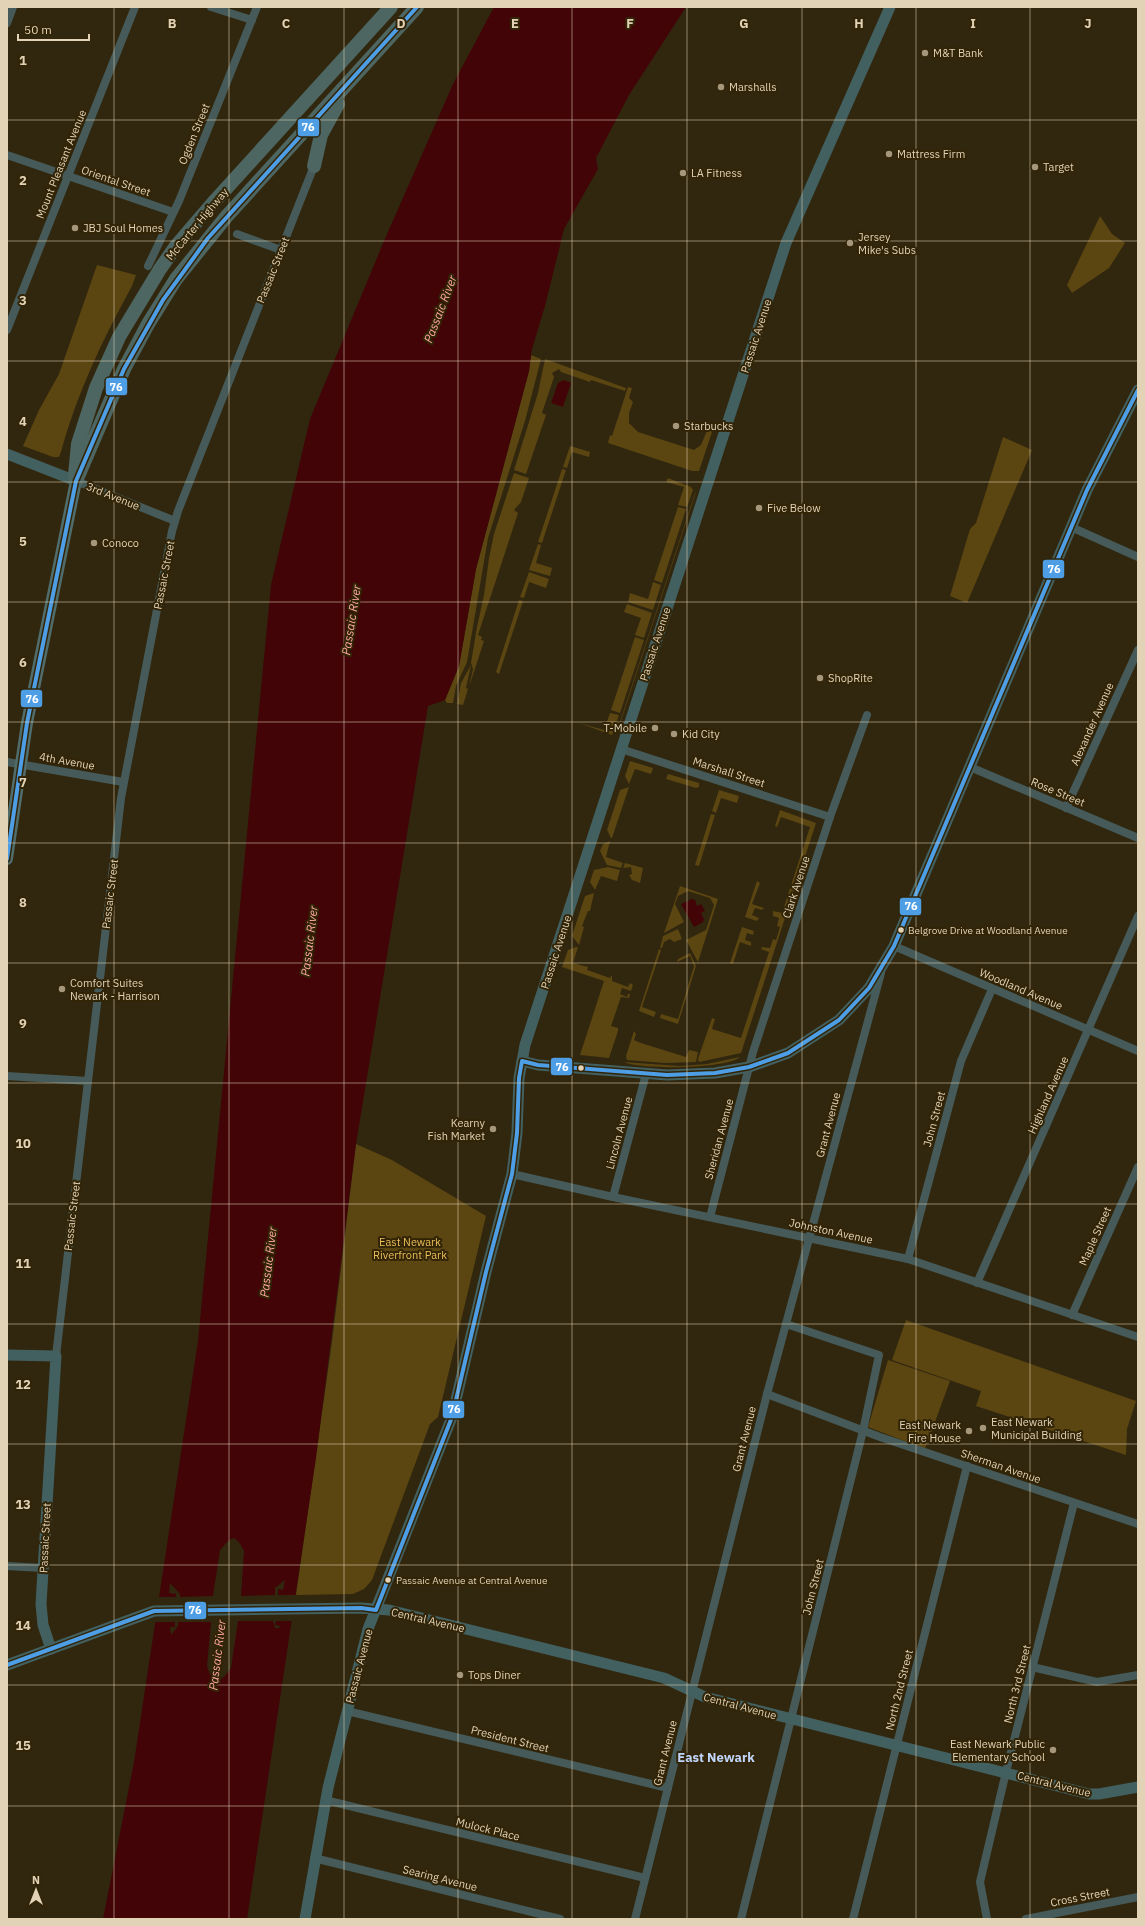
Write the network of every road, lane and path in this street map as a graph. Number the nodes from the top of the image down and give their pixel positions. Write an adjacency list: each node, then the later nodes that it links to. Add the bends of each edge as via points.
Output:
1 (13, 7): 9 (street)
2 (135, 7): 13 (street, Mount Pleasant Avenue)
3 (211, 7): 8 (street)
4 (257, 7): 8 (street, Ogden Street)
5 (391, 7): 21 (highway, McCarter Highway, via 212,204 156,274 119,337 96,388 78,444 75,459)
6 (416, 7): 10 (highway, McCarter Highway)
7 (890, 7): 27 (main road, Passaic Avenue, via 786,243)
8 (252, 20): 14 (street, Ogden Street)
9 (7, 23)
10 (370, 59): 12 (highway, via 326,123); 21 (highway, McCarter Highway, via 226,217 176,279 126,363)
11 (7, 155): 13 (street, Oriental Street)
12 (314, 166): 16 (street, Passaic Street)
13 (68, 176): 14 (street, Oriental Street); 18 (street, Mount Pleasant Avenue)
14 (173, 212): 17 (street, Ogden Street)
15 (237, 234): 16 (street)
16 (281, 250): 22 (street, Passaic Street)
17 (148, 266)
18 (7, 330)
19 (1138, 390): 23 (main road)
20 (7, 454): 21 (main road, 3rd Avenue)
21 (76, 482): 22 (street, 3rd Avenue); 29 (main road, McCarter Highway)
22 (175, 521): 31 (street, Passaic Street)
23 (1071, 527): 24 (street); 30 (main road)
24 (1138, 557)
25 (1138, 650): 32 (street, Alexander Avenue)
26 (867, 715): 33 (street, Clark Avenue)
27 (621, 748): 33 (street, Marshall Street); 42 (main road, Passaic Avenue, via 526,1041)
28 (7, 762): 29 (street, 4th Avenue)
29 (20, 764): 31 (street, 4th Avenue); 35 (main road, McCarter Highway)
30 (970, 767): 32 (street, Rose Street); 37 (main road)
31 (123, 782): 46 (street, Passaic Street)
32 (1066, 808): 34 (street, Rose Street)
33 (830, 816): 43 (street, Clark Avenue)
34 (1138, 838)
35 (7, 858)
36 (1138, 916): 40 (street, Highland Avenue)
37 (894, 946): 38 (main road); 39 (street, Woodland Avenue)
38 (883, 965): 43 (main road, via 869,988 839,1020 788,1053); 51 (street, Grant Avenue)
39 (992, 989): 40 (street, Woodland Avenue); 52 (street, John Street, via 960,1061)
40 (1088, 1030): 41 (street, Woodland Avenue); 53 (street, Highland Avenue)
41 (1138, 1051)
42 (522, 1061): 44 (main road, via 538,1065); 48 (main road, Passaic Avenue)
43 (749, 1067): 44 (main road, via 688,1075); 50 (street, Sheridan Avenue)
44 (646, 1074): 49 (street, Lincoln Avenue)
45 (7, 1076): 46 (street)
46 (88, 1081): 58 (street, Passaic Street)
47 (1138, 1167): 54 (street, Maple Street)
48 (512, 1174): 49 (street, Johnston Avenue); 66 (main road, Passaic Avenue, via 452,1417)
49 (613, 1197): 50 (street, Johnston Avenue)
50 (710, 1217): 51 (street, Johnston Avenue)
51 (809, 1238): 52 (street, Johnston Avenue); 55 (street, Grant Avenue)
52 (908, 1259): 53 (street, Johnston Avenue)
53 (978, 1283): 54 (street, Johnston Avenue)
54 (1072, 1315): 56 (street, Johnston Avenue)
55 (786, 1324): 59 (street, Grant Avenue); 60 (street, John Street, via 879,1355)
56 (1138, 1337)
57 (7, 1355): 58 (main road)
58 (56, 1356): 65 (main road, Passaic Street)
59 (767, 1394): 60 (street, Sherman Avenue); 71 (street, Grant Avenue)
60 (863, 1431): 61 (street, Sherman Avenue); 73 (street, John Street)
61 (966, 1466): 62 (street, Sherman Avenue); 74 (street, North 2nd Street)
62 (1074, 1503): 63 (street, Sherman Avenue); 69 (street, North 3rd Street)
63 (1138, 1524)
64 (7, 1566): 65 (street)
65 (43, 1568): 67 (main road, Passaic Street, via 42,1618)
66 (376, 1610): 67 (main road, Central Avenue, via 296,1608 154,1611); 71 (main road, Central Avenue, via 396,1612 572,1654 664,1678); 72 (main road, Passaic Avenue, via 366,1634)
67 (51, 1649): 68 (main road, Central Avenue)
68 (7, 1664)
69 (1032, 1667): 70 (street, via 1097,1682); 75 (street, North 3rd Street)
70 (1138, 1675)
71 (692, 1691): 73 (main road, Central Avenue, via 705,1697); 77 (street, Grant Avenue)
72 (347, 1711): 77 (street, President Street); 78 (main road, Passaic Avenue)
73 (792, 1720): 74 (main road, Central Avenue); 85 (street, John Street)
74 (896, 1746): 75 (main road, Central Avenue); 86 (street, North 2nd Street)
75 (1006, 1772): 76 (main road, Central Avenue, via 1089,1794); 87 (street, North 3rd Street, via 980,1882)
76 (1138, 1787)
77 (668, 1788): 80 (street, Grant Avenue)
78 (325, 1800): 79 (main road, Passaic Avenue); 80 (street, Mulock Place)
79 (314, 1858): 82 (main road, Passaic Avenue); 83 (street, Searing Avenue)
80 (645, 1878): 84 (street, Grant Avenue)
81 (1138, 1897): 88 (street, Cross Street)
82 (305, 1919)
83 (560, 1919)
84 (634, 1919)
85 (741, 1919)
86 (853, 1919)
87 (987, 1919)
88 (1026, 1919)

